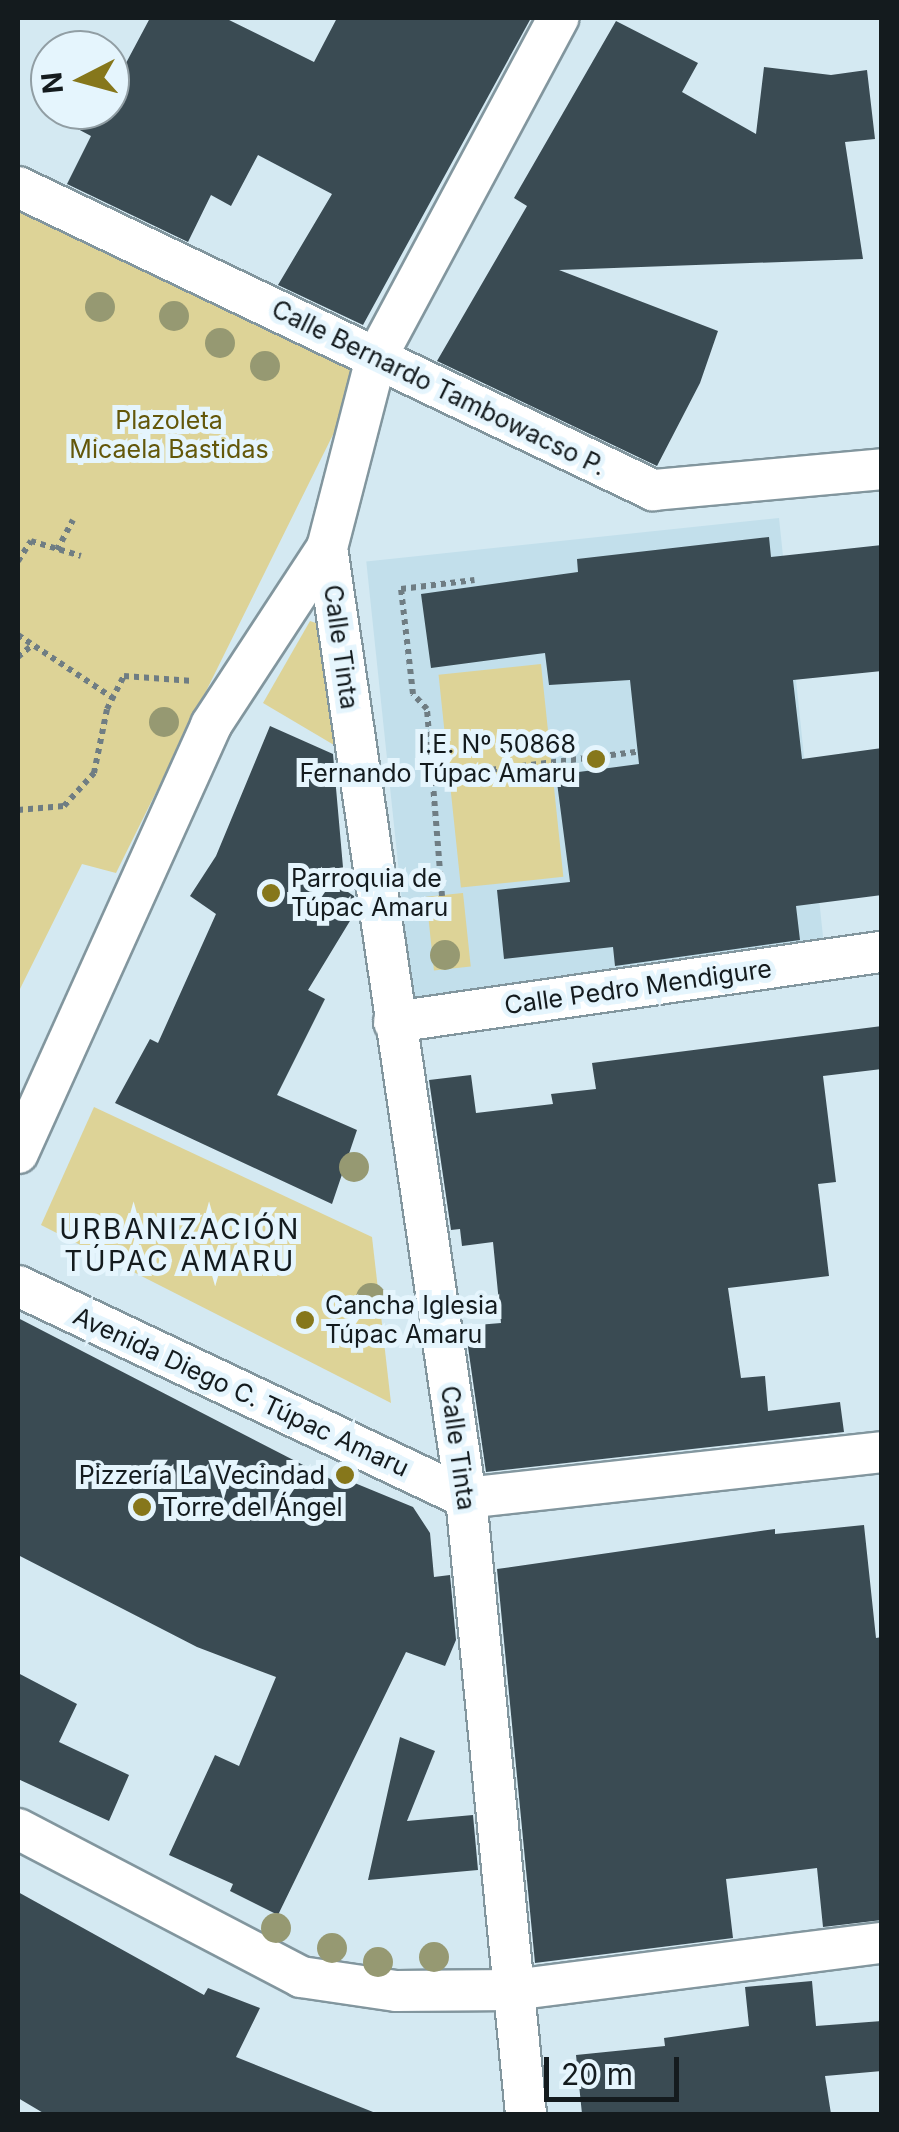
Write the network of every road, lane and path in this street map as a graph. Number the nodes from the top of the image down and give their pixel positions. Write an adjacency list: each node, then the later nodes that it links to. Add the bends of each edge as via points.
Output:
1 (558, 18): 3 (street, Calle Tinta)
2 (18, 187): 3 (street, Calle Bernardo Tambowacso P.)
3 (376, 358): 4 (street, Calle Bernardo Tambowacso P., via 653,490); 6 (street, Calle Tinta)
4 (882, 469)
5 (73, 520): 7 (path)
6 (327, 548): 15 (street, Calle Tinta); 21 (street, Calle Tinta)
7 (56, 550): 8 (path); 9 (path, via 31,541)
8 (80, 556)
9 (18, 561)
10 (474, 580): 17 (path, via 401,589 413,694 427,709)
11 (18, 635): 12 (path)
12 (31, 646): 13 (path); 14 (path)
13 (18, 657)
14 (113, 698): 15 (path, via 124,676 189,679); 18 (path, via 94,774 64,806)
15 (229, 698): 22 (street, Calle Tinta)
16 (638, 752): 17 (path)
17 (432, 777): 19 (path)
18 (18, 810)
19 (442, 896)
20 (882, 952): 21 (street, Calle Pedro Mendigure)
21 (394, 1022): 25 (street, Calle Tinta)
22 (18, 1153)
23 (18, 1286): 25 (street, Avenida Diego C. Túpac Amaru)
24 (882, 1452): 25 (street)
25 (466, 1498): 28 (street, Calle Tinta)
26 (18, 1829): 28 (street, via 301,1977 396,1991)
27 (882, 1943): 28 (street)
28 (513, 1990): 29 (street, Calle Tinta)
29 (526, 2114)

